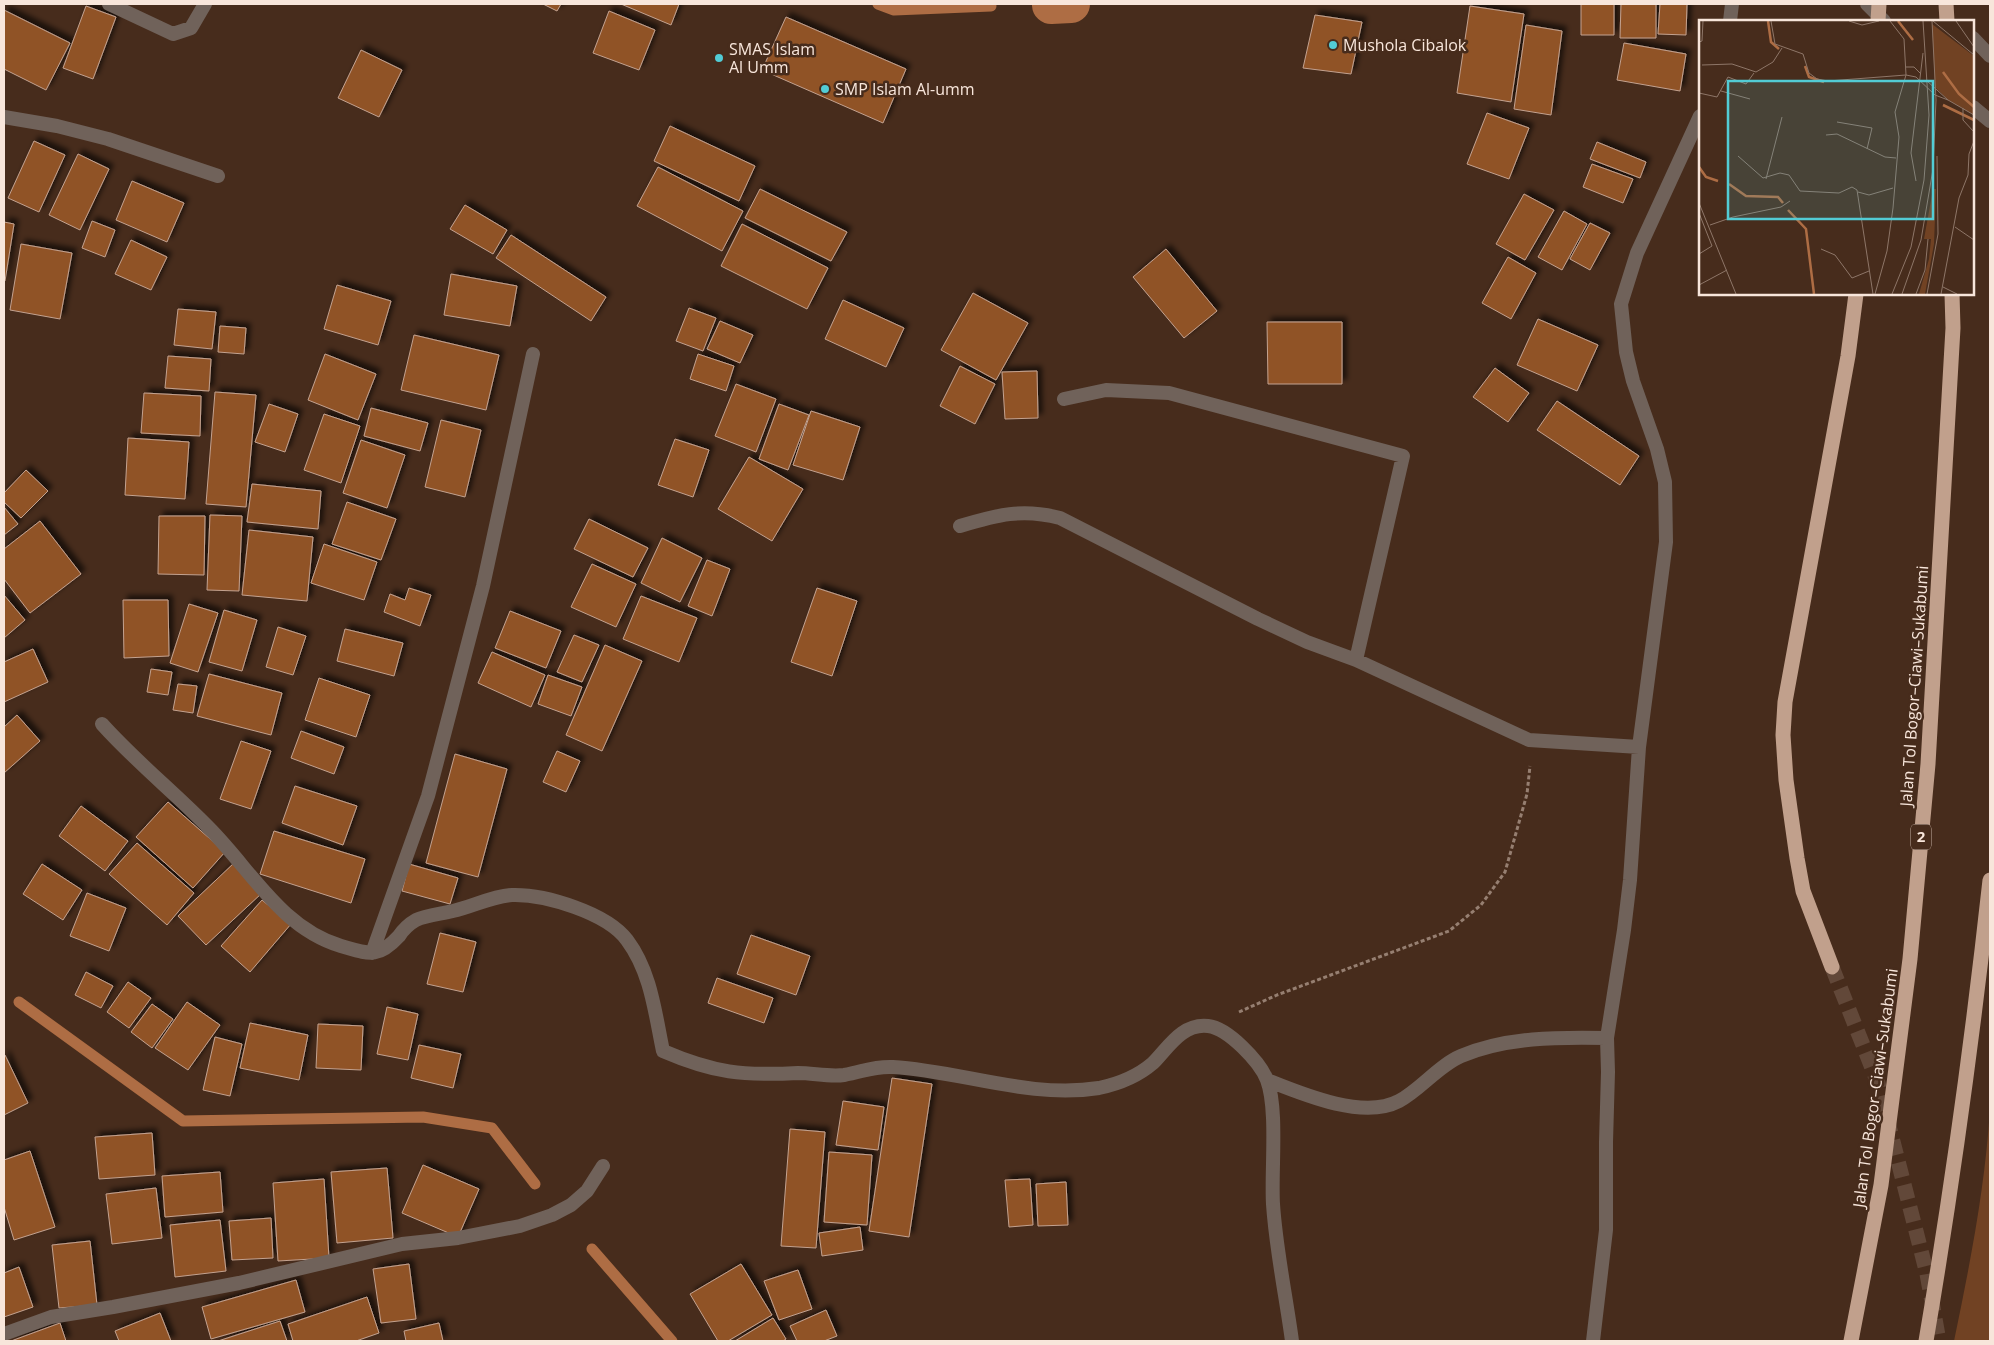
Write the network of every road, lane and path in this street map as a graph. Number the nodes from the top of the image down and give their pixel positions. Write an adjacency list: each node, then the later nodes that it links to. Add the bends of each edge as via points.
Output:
1 (109, 4): 2 (street, via 178,34 191,28)
2 (205, 4)
3 (1732, 4): 8 (street)
4 (1867, 4): 10 (street)
5 (1879, 4): 9 (highway, bridge)
6 (1941, 4): 12 (street)
7 (1946, 4): 11 (highway, bridge)
8 (1730, 20)
9 (1878, 20)
10 (1884, 20)
11 (1947, 20)
12 (1956, 20)
13 (1974, 39): 14 (street)
14 (1990, 56)
15 (1974, 108): 18 (street)
16 (4, 117): 19 (street, via 108,139)
17 (1699, 118): 28 (street, via 1637,253 1622,304 1626,352 1633,381 1658,449 1665,482 1666,542)
18 (1990, 121)
19 (218, 176)
20 (1856, 295): 31 (highway, via 1848,356 1785,702 1783,735 1786,780 1803,891)
21 (1952, 295): 39 (highway, Jalan Tol Bogor–Ciawi–Sukabumi / 2, via 1953,328 1928,764 1910,950 1881,1185)
22 (532, 354): 30 (street, via 483,586 428,796)
23 (1064, 399): 25 (street, via 1106,390 1169,392 1402,456)
24 (960, 526): 25 (street, via 1017,512 1038,512 1060,518 1258,619)
25 (1356, 660): 27 (street)
26 (102, 724): 30 (street, via 124,749 211,829 271,901 296,923 325,940)
27 (1529, 740): 28 (street); 32 (path, via 1527,794 1505,872 1481,906 1448,931 1277,995)
28 (1639, 747): 33 (street, via 1630,880)
29 (1990, 880): 40 (highway, via 1973,1032)
30 (372, 953): 32 (street, via 382,952 416,920 510,895 571,907 600,918 626,938 649,982 663,1051 701,1067 747,1074 842,1075 868,1067 896,1067 1018,1086 1077,1090 1124,1080 1153,1062 1170,1041 1193,1028)
31 (1832, 967)
32 (1206, 1026): 34 (street, via 1224,1031 1257,1063)
33 (1607, 1038): 34 (street, via 1555,1037 1508,1043 1460,1057 1398,1102 1376,1106 1326,1102); 38 (street, via 1606,1230)
34 (1267, 1080): 37 (street, via 1273,1128 1273,1205)
35 (603, 1166): 36 (street, via 587,1191 572,1205 520,1226 458,1238 402,1244 239,1283 51,1317)
36 (4, 1334)
37 (1292, 1341)
38 (1593, 1341)
39 (1852, 1341)
40 (1926, 1341)

